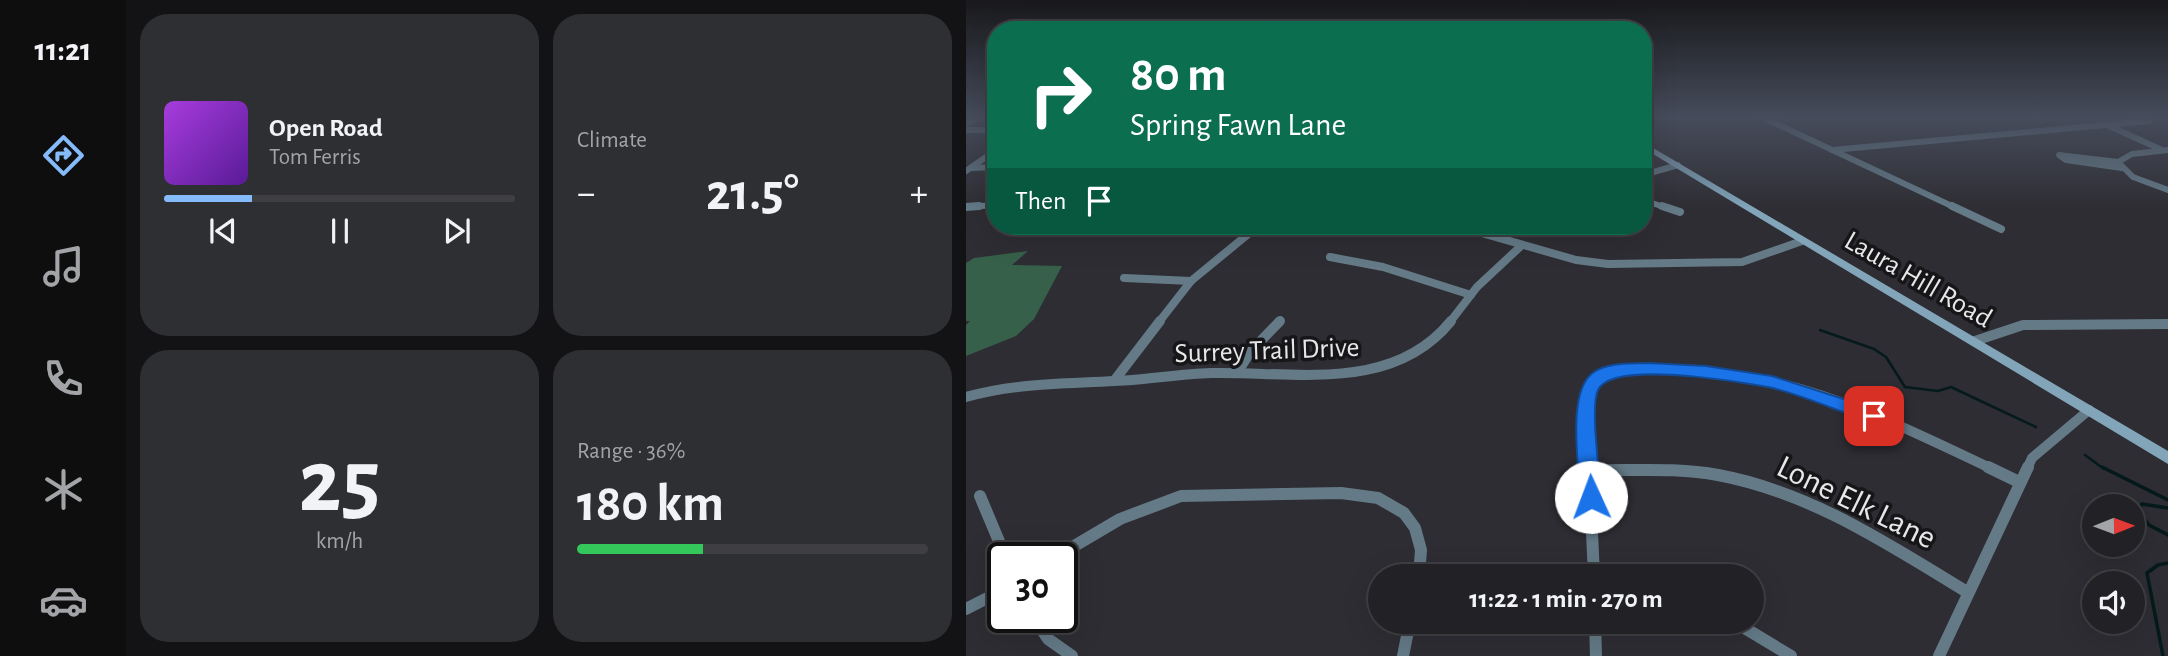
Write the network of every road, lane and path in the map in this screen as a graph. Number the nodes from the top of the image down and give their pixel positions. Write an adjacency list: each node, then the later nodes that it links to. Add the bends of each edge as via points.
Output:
1 (1827, 148): 4 (street)
2 (1858, 148): 4 (street)
3 (1652, 149): 7 (main road, Laura Hill Road)
4 (1832, 150): 17 (street)
5 (2165, 150): 8 (street, via 2124,156)
6 (987, 156): 10 (street)
7 (1678, 165): 11 (street); 20 (main road, Laura Hill Road)
8 (2120, 165): 8 (street, via 2059,155 2066,160); 12 (street, via 2143,181)
9 (987, 168): 10 (street)
10 (968, 170)
11 (1652, 172)
12 (2168, 190)
13 (1652, 203): 16 (street)
14 (987, 206): 15 (street)
15 (966, 208)
16 (1680, 212)
17 (2001, 229)
18 (1247, 235): 24 (street)
19 (1488, 235): 21 (street)
20 (1802, 240): 21 (street, via 1761,257 1718,264 1608,264); 28 (main road, Laura Hill Road)
21 (1522, 245): 25 (street, Surrey Trail Drive)
22 (1330, 257): 25 (street, via 1362,260)
23 (1124, 278): 24 (street)
24 (1191, 281): 30 (street)
25 (1471, 295): 29 (street, Surrey Trail Drive, via 1434,341 1376,369 1326,377)
26 (1280, 321): 29 (street)
27 (2168, 324): 28 (street, via 2023,325)
28 (1975, 341): 32 (main road, Laura Hill Road)
29 (1237, 373): 30 (street, Surrey Trail Drive)
30 (1114, 381): 31 (street, Surrey Trail Drive, via 1019,384)
31 (966, 397)
32 (2090, 410): 33 (main road, Laura Hill Road); 35 (street, via 2042,447)
33 (2168, 458)
34 (1590, 470): 35 (street, via 1589,388 1600,376 1648,369 1772,382 1874,416); 40 (street); 41 (street, Lone Elk Lane, via 1701,472 1792,495 1862,529)
35 (2018, 482): 41 (street)
36 (980, 496): 37 (street)
37 (999, 542)
38 (1078, 544): 39 (street, via 1120,519 1181,496 1341,493 1378,498 1404,513 1415,528)
39 (1420, 564)
40 (1594, 564)
41 (1967, 592): 52 (street)
42 (987, 598): 43 (street)
43 (966, 609)
44 (1044, 633): 48 (street)
45 (1407, 634): 49 (street)
46 (1595, 634): 50 (street)
47 (1755, 634): 51 (street)
48 (1072, 656)
49 (1403, 656)
50 (1596, 656)
51 (1791, 656)
52 (1939, 656)

